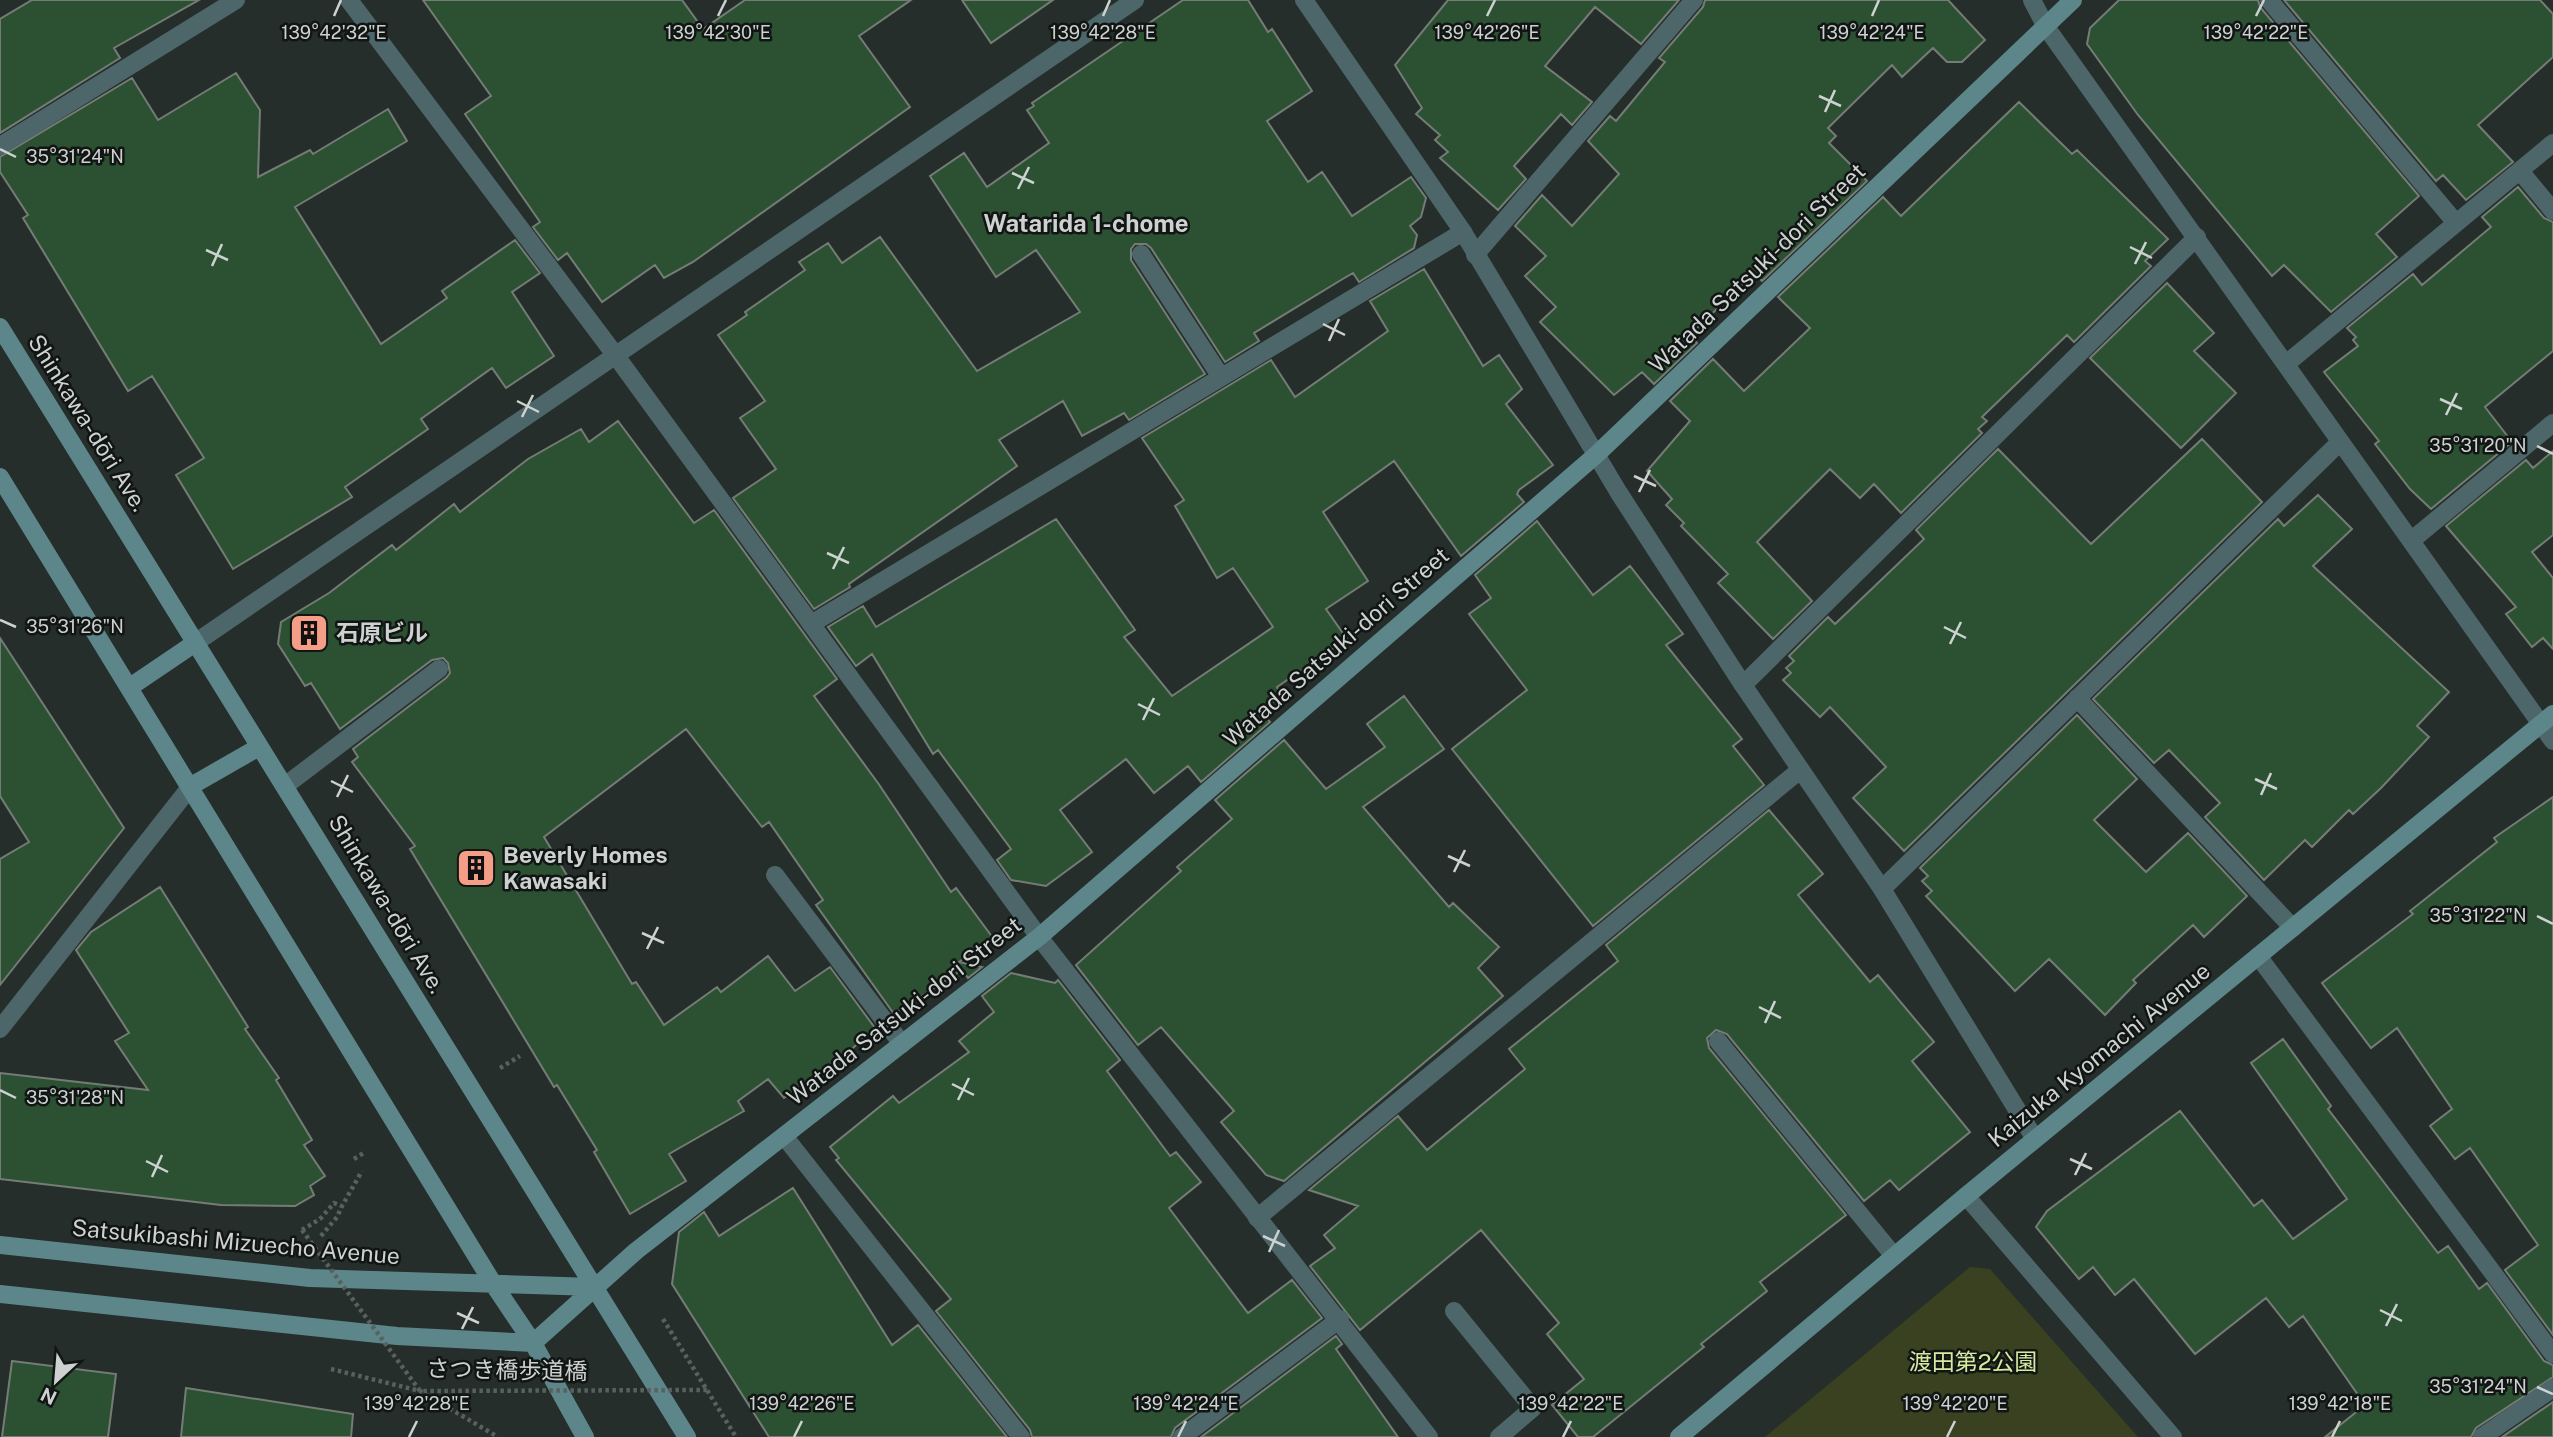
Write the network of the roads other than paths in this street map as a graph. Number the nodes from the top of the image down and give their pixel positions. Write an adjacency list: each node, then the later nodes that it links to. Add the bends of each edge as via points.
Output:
1 (236, 0): 11 (street)
2 (349, 0): 20 (street)
3 (1135, 0): 20 (street)
4 (1304, 0): 15 (street)
5 (1694, 0): 18 (street)
6 (2032, 0): 9 (street)
7 (2073, 0): 9 (street, Watada Satsuki-dori Street)
8 (2269, 0): 14 (street)
9 (2046, 27): 16 (street); 25 (street, Watada Satsuki-dori Street)
10 (2553, 143): 12 (street)
11 (0, 146)
12 (2520, 171): 13 (street); 14 (street)
13 (2553, 211)
14 (2456, 223): 21 (street)
15 (1463, 232): 18 (street); 22 (street)
16 (2197, 237): 21 (street); 31 (street)
17 (1141, 254): 22 (street)
18 (1475, 255): 25 (street)
19 (0, 327): 29 (street, Shinkawa-dōri Ave.)
20 (616, 356): 28 (street); 29 (street)
21 (2286, 364): 24 (street)
22 (1221, 377): 28 (street)
23 (2553, 423): 27 (street)
24 (2339, 443): 27 (street); 33 (street)
25 (1596, 455): 31 (street); 43 (street, Watada Satsuki-dori Street)
26 (0, 477): 32 (street)
27 (2412, 540): 34 (street)
28 (811, 624): 43 (street)
29 (195, 643): 32 (street); 36 (street, Shinkawa-dōri Ave.)
30 (439, 669): 38 (street)
31 (1743, 685): 37 (street)
32 (130, 687): 39 (street)
33 (2077, 698): 41 (street); 42 (street)
34 (2547, 718): 35 (street); 42 (street, Kaizuka Kyomachi Avenue)
35 (2553, 741)
36 (259, 747): 38 (street, Shinkawa-dōri Ave.); 39 (street)
37 (1800, 770): 41 (street); 51 (street)
38 (286, 785): 55 (street, Shinkawa-dōri Ave.)
39 (191, 786): 45 (street); 54 (street)
40 (775, 875): 47 (street)
41 (1882, 889): 49 (street)
42 (2292, 928): 44 (street, Kaizuka Kyomachi Avenue)
43 (1039, 937): 47 (street, Watada Satsuki-dori Street); 51 (street)
44 (2258, 956): 49 (street, Kaizuka Kyomachi Avenue); 60 (street)
45 (0, 1029)
46 (1717, 1041): 53 (street)
47 (902, 1044): 48 (street, Watada Satsuki-dori Street)
48 (784, 1136): 55 (street, Watada Satsuki-dori Street); 64 (street)
49 (2035, 1139): 50 (street, Kaizuka Kyomachi Avenue)
50 (1965, 1196): 53 (street, Kaizuka Kyomachi Avenue); 69 (street)
51 (1257, 1218): 58 (street)
52 (0, 1245): 54 (street, Satsukibashi Mizuecho Avenue, via 310,1278)
53 (1894, 1256): 68 (street, Kaizuka Kyomachi Avenue)
54 (495, 1285): 55 (street, Satsukibashi Mizuecho Avenue); 59 (street)
55 (594, 1287): 59 (street, Watada Satsuki-dori Street); 63 (street, Shinkawa-dōri Ave.)
56 (0, 1294): 59 (street, via 397,1336)
57 (1454, 1311): 67 (street, via 1534,1408)
58 (1340, 1319): 65 (street); 66 (street)
59 (533, 1343): 62 (street)
60 (2553, 1354)
61 (2553, 1388): 70 (street)
62 (585, 1437)
63 (687, 1437)
64 (1021, 1437)
65 (1182, 1437)
66 (1429, 1437)
67 (1499, 1437)
68 (1679, 1437)
69 (2173, 1437)
70 (2482, 1437)

